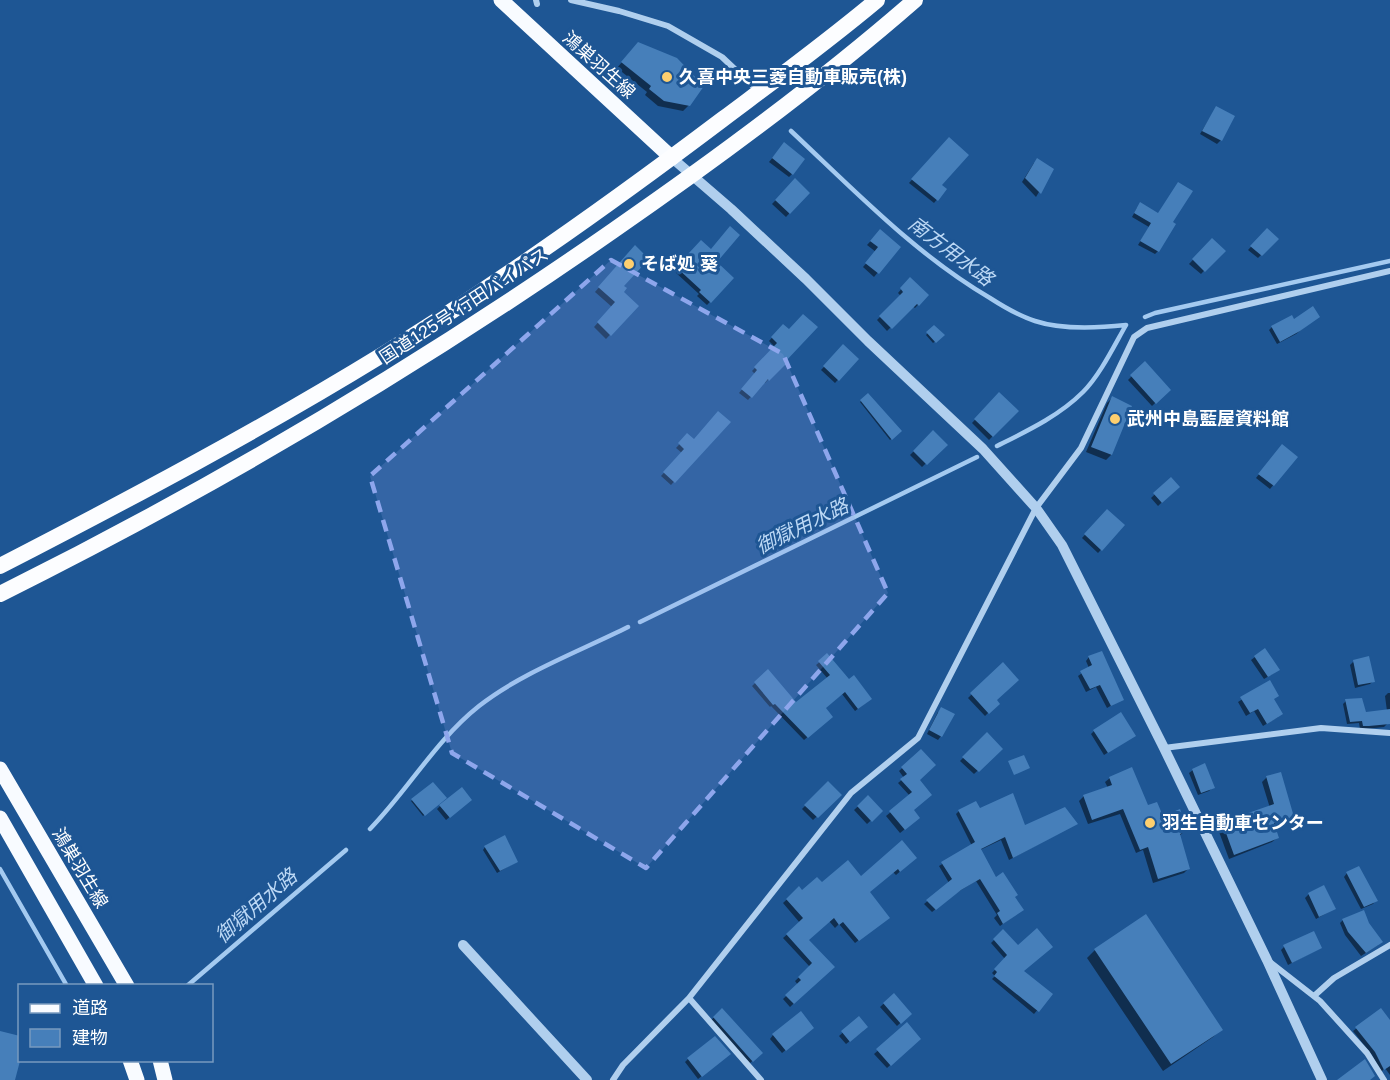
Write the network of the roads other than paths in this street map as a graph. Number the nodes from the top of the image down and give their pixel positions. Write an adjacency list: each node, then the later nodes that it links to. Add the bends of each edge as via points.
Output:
1 (501, 0): 6 (main road, 鴻巣羽生線)
2 (570, 0): 5 (street, via 668,26 722,57)
3 (877, 0): 5 (highway, 国道125号 行田バイパス)
4 (915, 0): 7 (highway, 国道125号 行田バイパス, via 862,46)
5 (760, 92): 6 (highway, 国道125号 行田バイパス)
6 (672, 158): 7 (street); 10 (highway, 国道125号 行田バイパス, via 573,229 383,354 219,450)
7 (692, 175): 9 (street, via 983,449); 11 (highway, 国道125号 行田バイパス, via 515,297 334,411 126,530)
8 (1390, 271): 9 (street, via 1147,328 1134,337 1081,448)
9 (1036, 508): 13 (street, via 1062,545); 22 (street, via 918,738 851,793)
10 (0, 566)
11 (0, 594)
12 (1390, 733): 13 (street, via 1320,728)
13 (1164, 748): 18 (street)
14 (0, 769): 20 (main road, 鴻巣羽生線)
15 (0, 818): 19 (main road)
16 (463, 945): 27 (street)
17 (1390, 945): 21 (street, via 1334,978)
18 (1267, 960): 21 (street); 30 (street)
19 (95, 984)
20 (126, 984)
21 (1314, 996): 31 (street, via 1367,1053)
22 (689, 998): 28 (street); 29 (street)
23 (131, 1062): 25 (main road)
24 (160, 1062): 26 (main road)
25 (137, 1080)
26 (165, 1080)
27 (587, 1080)
28 (613, 1080)
29 (761, 1080)
30 (1322, 1080)
31 (1384, 1080)

